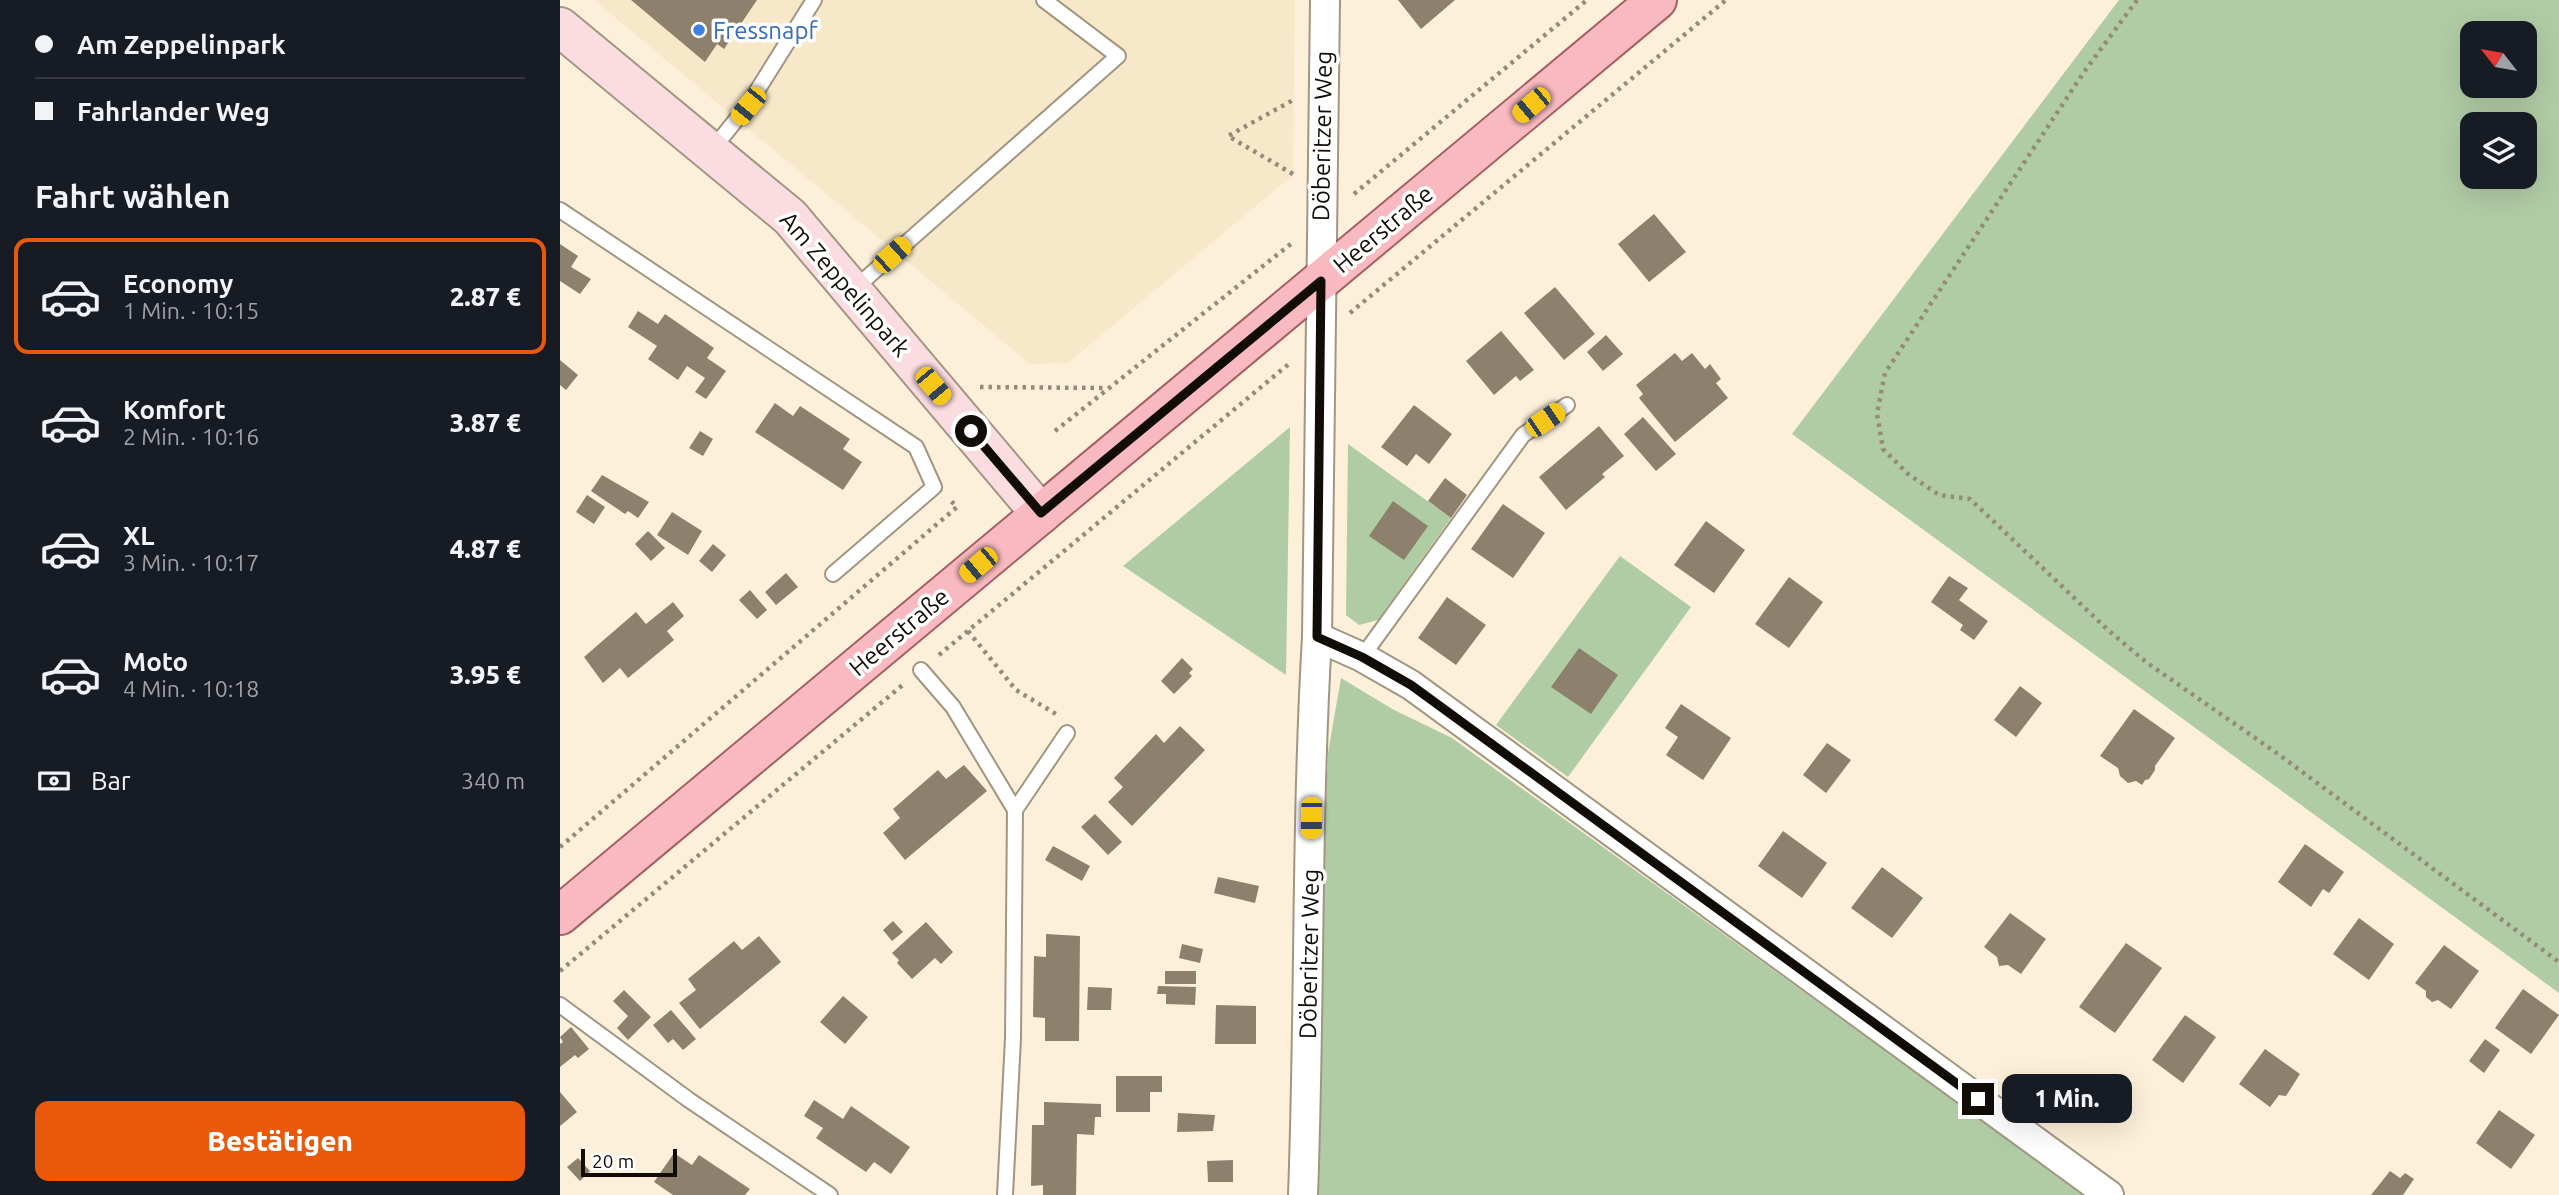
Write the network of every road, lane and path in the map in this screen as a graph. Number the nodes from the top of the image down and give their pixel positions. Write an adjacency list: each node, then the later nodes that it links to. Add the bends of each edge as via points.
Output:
1 (814, 0): 9 (lane, via 748,106)
2 (1044, 0): 13 (lane, via 1118,56)
3 (1325, 0): 8 (street, Döberitzer Weg)
4 (1657, 0): 12 (main road, Heerstraße)
5 (1726, 0): 14 (path)
6 (2137, 0): 29 (path, via 2076,83 1885,373 1877,414 1883,449 1939,495 1970,499 2146,662 2289,761)
7 (560, 27): 9 (main road, Am Zeppelinpark)
8 (1323, 84): 10 (street, Döberitzer Weg); 10 (path, via 1228,136)
9 (710, 153): 13 (main road, Am Zeppelinpark, via 790,217)
10 (1321, 190): 12 (street, Döberitzer Weg)
11 (560, 210): 20 (lane, via 916,447 934,487)
12 (1321, 281): 14 (street, Döberitzer Weg); 19 (main road, Heerstraße)
13 (853, 290): 15 (main road, Am Zeppelinpark)
14 (1319, 339): 21 (path); 22 (street, Döberitzer Weg)
15 (933, 386): 16 (path); 19 (main road, Am Zeppelinpark)
16 (1108, 388)
17 (1567, 405): 23 (lane, via 1523,435)
18 (957, 507): 27 (path)
19 (1041, 513): 28 (main road, Heerstraße)
20 (833, 574)
21 (968, 631): 24 (path); 25 (path, via 1016,690 1055,712)
22 (1317, 637): 23 (street); 34 (street, Döberitzer Weg)
23 (1362, 657): 35 (street, via 1411,685)
24 (921, 670): 26 (lane, via 953,707); 30 (path)
25 (1068, 733): 26 (lane)
26 (1015, 810): 33 (lane, via 1013,1038)
27 (560, 847)
28 (560, 915)
29 (2559, 962)
30 (560, 971)
31 (560, 1005): 32 (lane)
32 (830, 1195)
33 (1005, 1195)
34 (1303, 1195)
35 (2109, 1195)

